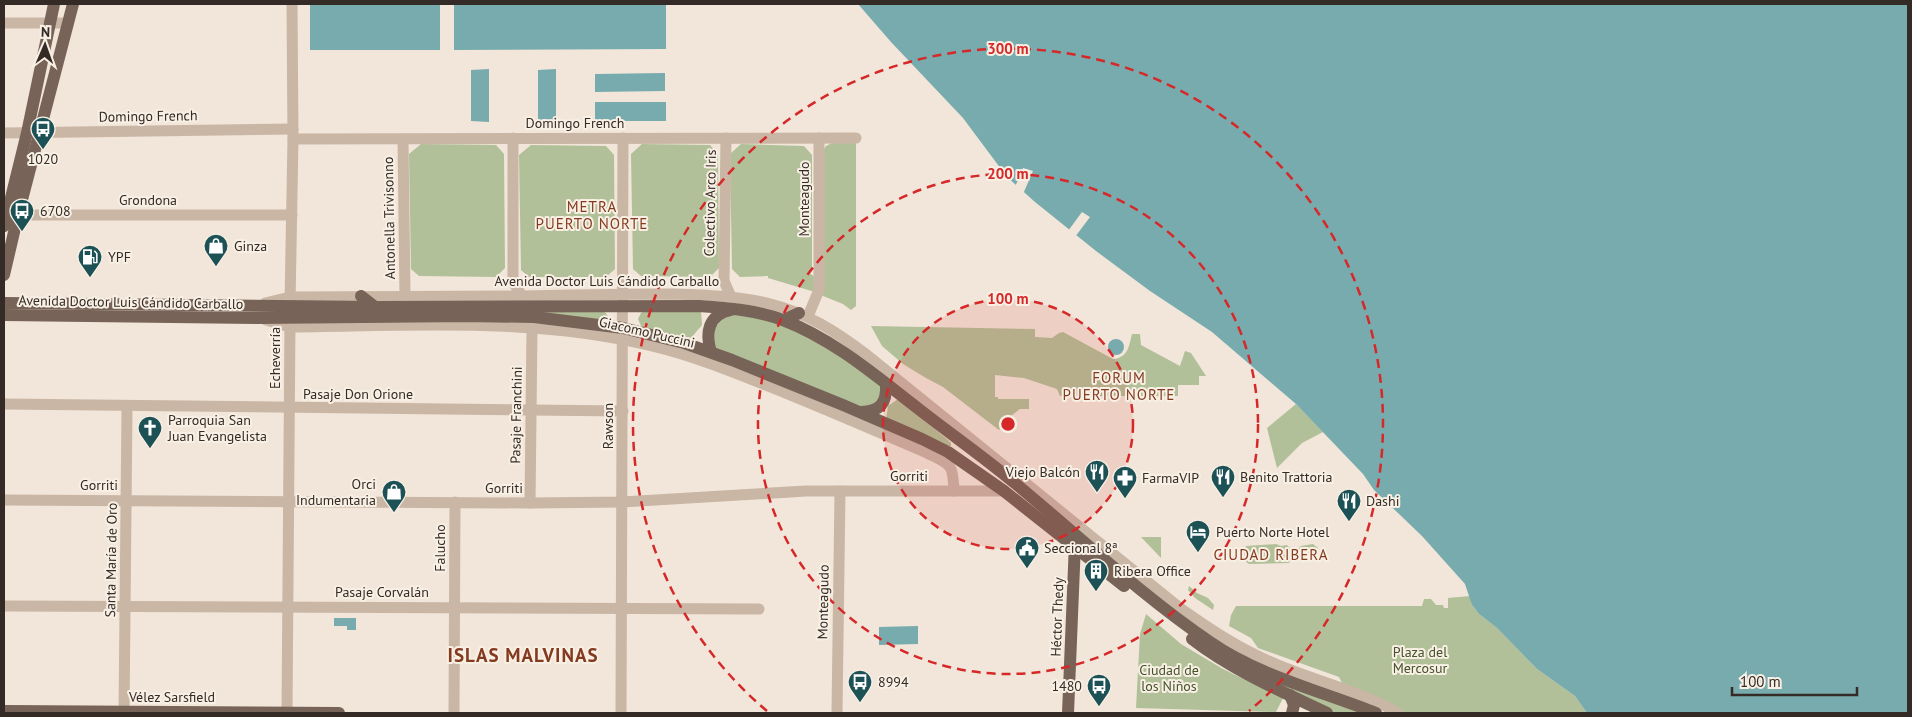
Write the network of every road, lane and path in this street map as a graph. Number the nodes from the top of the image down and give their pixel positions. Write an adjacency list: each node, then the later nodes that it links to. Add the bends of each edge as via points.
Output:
1 (54, 4): 5 (main road)
2 (73, 4): 6 (main road)
3 (292, 4): 9 (street, Echeverría)
4 (4, 23): 5 (street)
5 (50, 23): 6 (street); 8 (main road)
6 (68, 23): 8 (main road)
7 (4, 133): 8 (street, Domingo French)
8 (33, 133): 9 (street, Domingo French); 17 (main road)
9 (293, 134): 15 (street, Domingo French); 16 (street, Echeverría)
10 (512, 138): 11 (street, Domingo French); 15 (street, Domingo French); 22 (street, via 513,282)
11 (623, 138): 12 (street, Domingo French); 19 (street, Rawson)
12 (726, 138): 13 (street, Domingo French); 24 (street, Colectivo Arco Iris, via 724,281)
13 (819, 138): 14 (street, Domingo French); 31 (street, Monteagudo, via 819,290)
14 (856, 138)
15 (403, 139): 21 (street, Antonella Trivisonno)
16 (292, 215): 17 (street, Grondona); 29 (street, Echeverría)
17 (8, 218): 18 (main road)
18 (4, 275)
19 (623, 294): 22 (street, Avenida Doctor Luis Cándido Carballo); 24 (street, Avenida Doctor Luis Cándido Carballo); 27 (street, Rawson)
20 (361, 296): 21 (street, Avenida Doctor Luis Cándido Carballo); 26 (main road); 29 (street, Avenida Doctor Luis Cándido Carballo)
21 (405, 296): 22 (street, Avenida Doctor Luis Cándido Carballo)
22 (522, 296): 25 (main road)
23 (4, 303): 28 (main road, Avenida Doctor Luis Cándido Carballo)
24 (733, 303): 27 (main road, Avenida Doctor Luis Cándido Carballo); 31 (street, Avenida Doctor Luis Cándido Carballo, via 769,304); 33 (main road, Avenida Doctor Luis Cándido Carballo); 38 (main road, via 714,318 708,329 707,341)
25 (536, 306): 26 (main road, Avenida Doctor Luis Cándido Carballo); 27 (main road, Avenida Doctor Luis Cándido Carballo)
26 (375, 307): 29 (main road, Avenida Doctor Luis Cándido Carballo)
27 (623, 307): 36 (street, Rawson)
28 (257, 312): 29 (main road, Avenida Doctor Luis Cándido Carballo); 29 (street, Avenida Doctor Luis Cándido Carballo); 30 (main road, Avenida Doctor Luis Cándido Carballo)
29 (290, 312): 32 (main road, Avenida Doctor Luis Cándido Carballo); 34 (street, Giacomo Puccini); 44 (street, Echeverría)
30 (4, 315)
31 (803, 315): 33 (main road); 40 (street, Avenida Doctor Luis Cándido Carballo, via 827,326)
32 (467, 316): 34 (main road); 36 (main road, Avenida Doctor Luis Cándido Carballo, via 534,317)
33 (784, 320): 40 (main road, Avenida Doctor Luis Cándido Carballo)
34 (479, 326): 35 (street, Giacomo Puccini)
35 (532, 328): 36 (street, Giacomo Puccini); 45 (street, Pasaje Franchini)
36 (623, 334): 37 (main road, Avenida Doctor Luis Cándido Carballo); 39 (street, Giacomo Puccini); 46 (street, Rawson)
37 (684, 343): 38 (main road, Avenida Doctor Luis Cándido Carballo); 39 (main road)
38 (711, 352): 47 (main road, Avenida Doctor Luis Cándido Carballo)
39 (688, 356): 49 (street, Giacomo Puccini, via 840,415 947,463 953,470)
40 (866, 361): 41 (main road, Avenida Doctor Luis Cándido Carballo); 57 (street, Avenida Doctor Luis Cándido Carballo)
41 (886, 384): 47 (main road, via 887,395 881,406 872,412); 57 (main road, Avenida Doctor Luis Cándido Carballo, via 1015,483)
42 (4, 404): 43 (street, Pasaje Don Orione)
43 (127, 407): 44 (street, Pasaje Don Orione); 52 (street, Santa María de Oro)
44 (290, 409): 45 (street, Pasaje Don Orione); 53 (street, Echeverría)
45 (531, 410): 46 (street, Pasaje Don Orione); 56 (street, Pasaje Franchini)
46 (623, 411): 55 (street, Rawson)
47 (860, 412): 50 (main road, Avenida Doctor Luis Cándido Carballo, via 948,452)
48 (840, 491): 49 (street, Gorriti); 55 (street, Gorriti); 71 (street, Monteagudo)
49 (954, 491): 50 (street, Gorriti)
50 (1004, 491): 57 (main road, Avenida Doctor Luis Cándido Carballo)
51 (4, 500): 52 (street, Gorriti)
52 (126, 500): 53 (street, Gorriti); 59 (street, Santa María de Oro)
53 (289, 501): 54 (street, Gorriti); 60 (street, Echeverría)
54 (455, 502): 56 (street, Gorriti); 61 (street, Falucho)
55 (622, 502): 56 (street, Gorriti); 62 (street, Rawson)
56 (530, 503)
57 (1075, 536): 64 (main road, Avenida Doctor Luis Cándido Carballo, via 1207,651); 72 (main road, Héctor Thedy); 75 (main road, Avenida Doctor Luis Cándido Carballo, via 1211,643 1274,674); 76 (street, Avenida Doctor Luis Cándido Carballo, via 1219,636 1277,665 1375,700)
58 (4, 606): 59 (street, Pasaje Corvalán)
59 (125, 606): 60 (street, Pasaje Corvalán); 66 (street, Santa María de Oro)
60 (288, 607): 61 (street, Pasaje Corvalán); 67 (street, Echeverría)
61 (455, 608): 62 (street, Pasaje Corvalán); 69 (street, Falucho)
62 (622, 608): 63 (street, Pasaje Corvalán); 70 (street, Rawson)
63 (759, 609)
64 (1290, 695): 73 (main road, via 1294,704); 74 (main road, Avenida Doctor Luis Cándido Carballo)
65 (4, 711): 66 (main road, Vélez Sarsfield)
66 (124, 712): 67 (main road, Vélez Sarsfield)
67 (287, 713): 68 (main road, Vélez Sarsfield)
68 (339, 713)
69 (454, 713)
70 (621, 713)
71 (836, 713)
72 (1068, 713)
73 (1292, 713)
74 (1327, 713)
75 (1376, 713)
76 (1398, 713)

